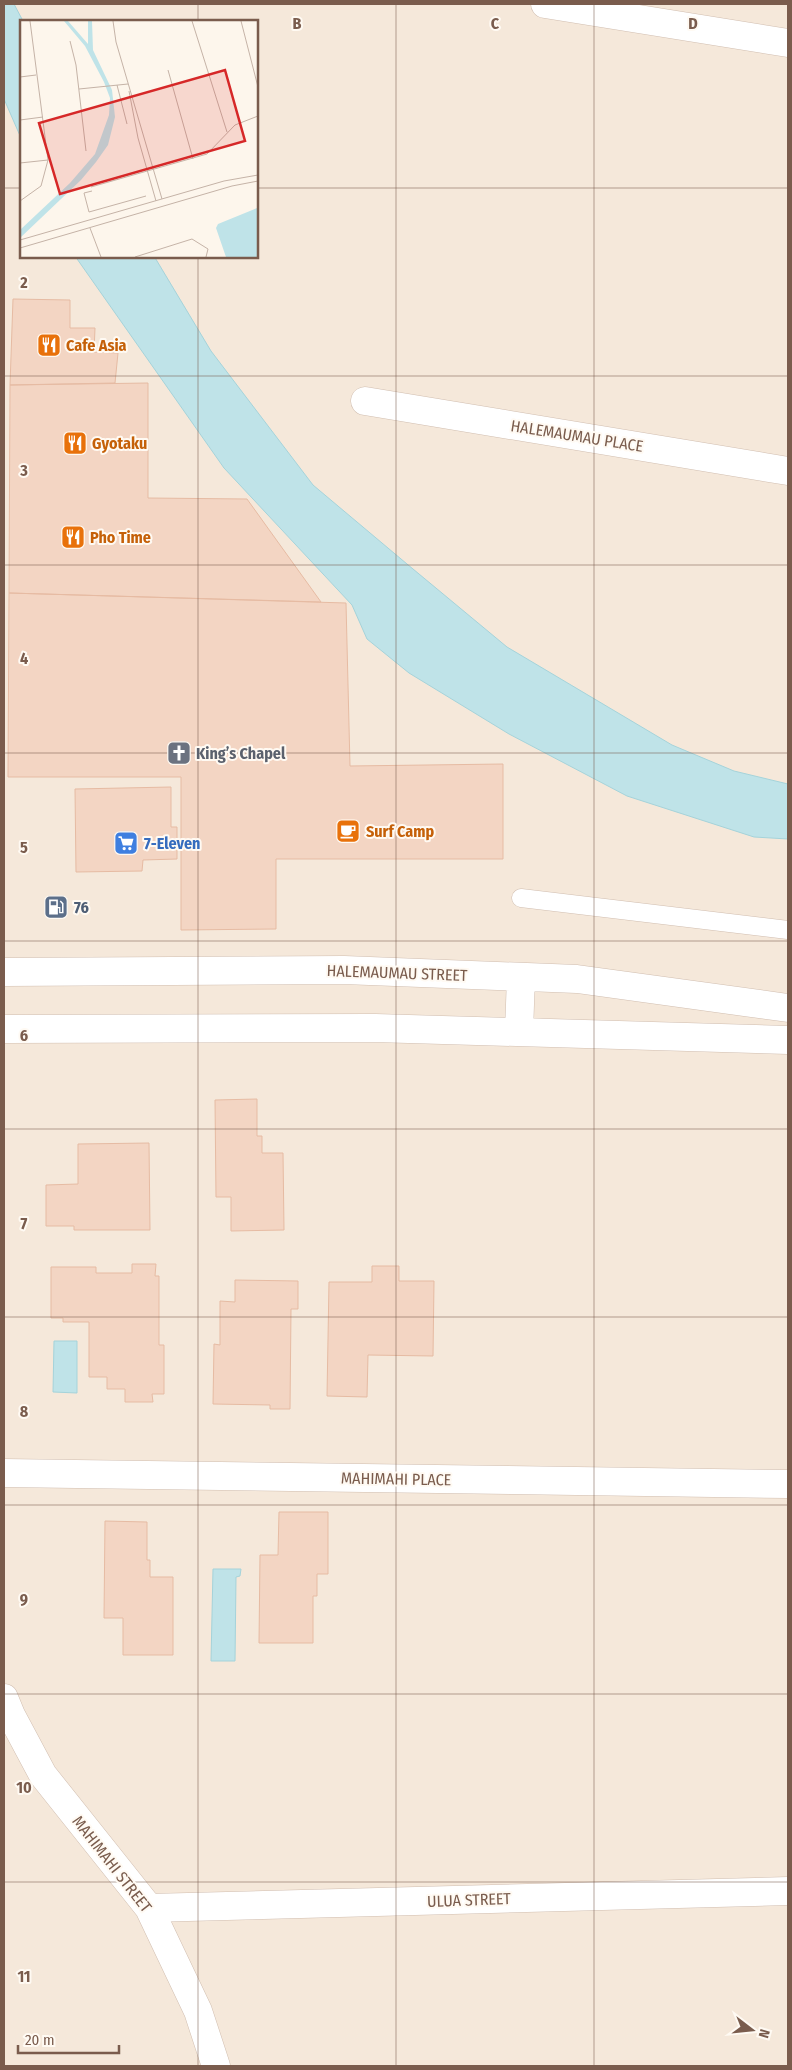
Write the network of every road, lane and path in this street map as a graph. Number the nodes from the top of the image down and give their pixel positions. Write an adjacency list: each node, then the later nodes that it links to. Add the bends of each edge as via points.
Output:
1 (545, 4): 2 (street)
2 (788, 43)
3 (365, 401): 4 (street, HALEMAUMAU PLACE)
4 (788, 471)
5 (521, 898): 6 (lane)
6 (788, 930)
7 (4, 972): 8 (street, HALEMAUMAU STREET, via 344,970)
8 (521, 977): 9 (street, HALEMAUMAU STREET, via 577,979); 11 (street)
9 (788, 1008)
10 (4, 1029): 11 (street, via 375,1028)
11 (519, 1032): 12 (street)
12 (788, 1040)
13 (4, 1473): 14 (street, MAHIMAHI PLACE)
14 (788, 1484)
15 (4, 1698): 17 (street, MAHIMAHI STREET, via 43,1775)
16 (788, 1891): 17 (street, ULUA STREET)
17 (149, 1908): 18 (street, MAHIMAHI STREET, via 198,2011)
18 (216, 2066)

